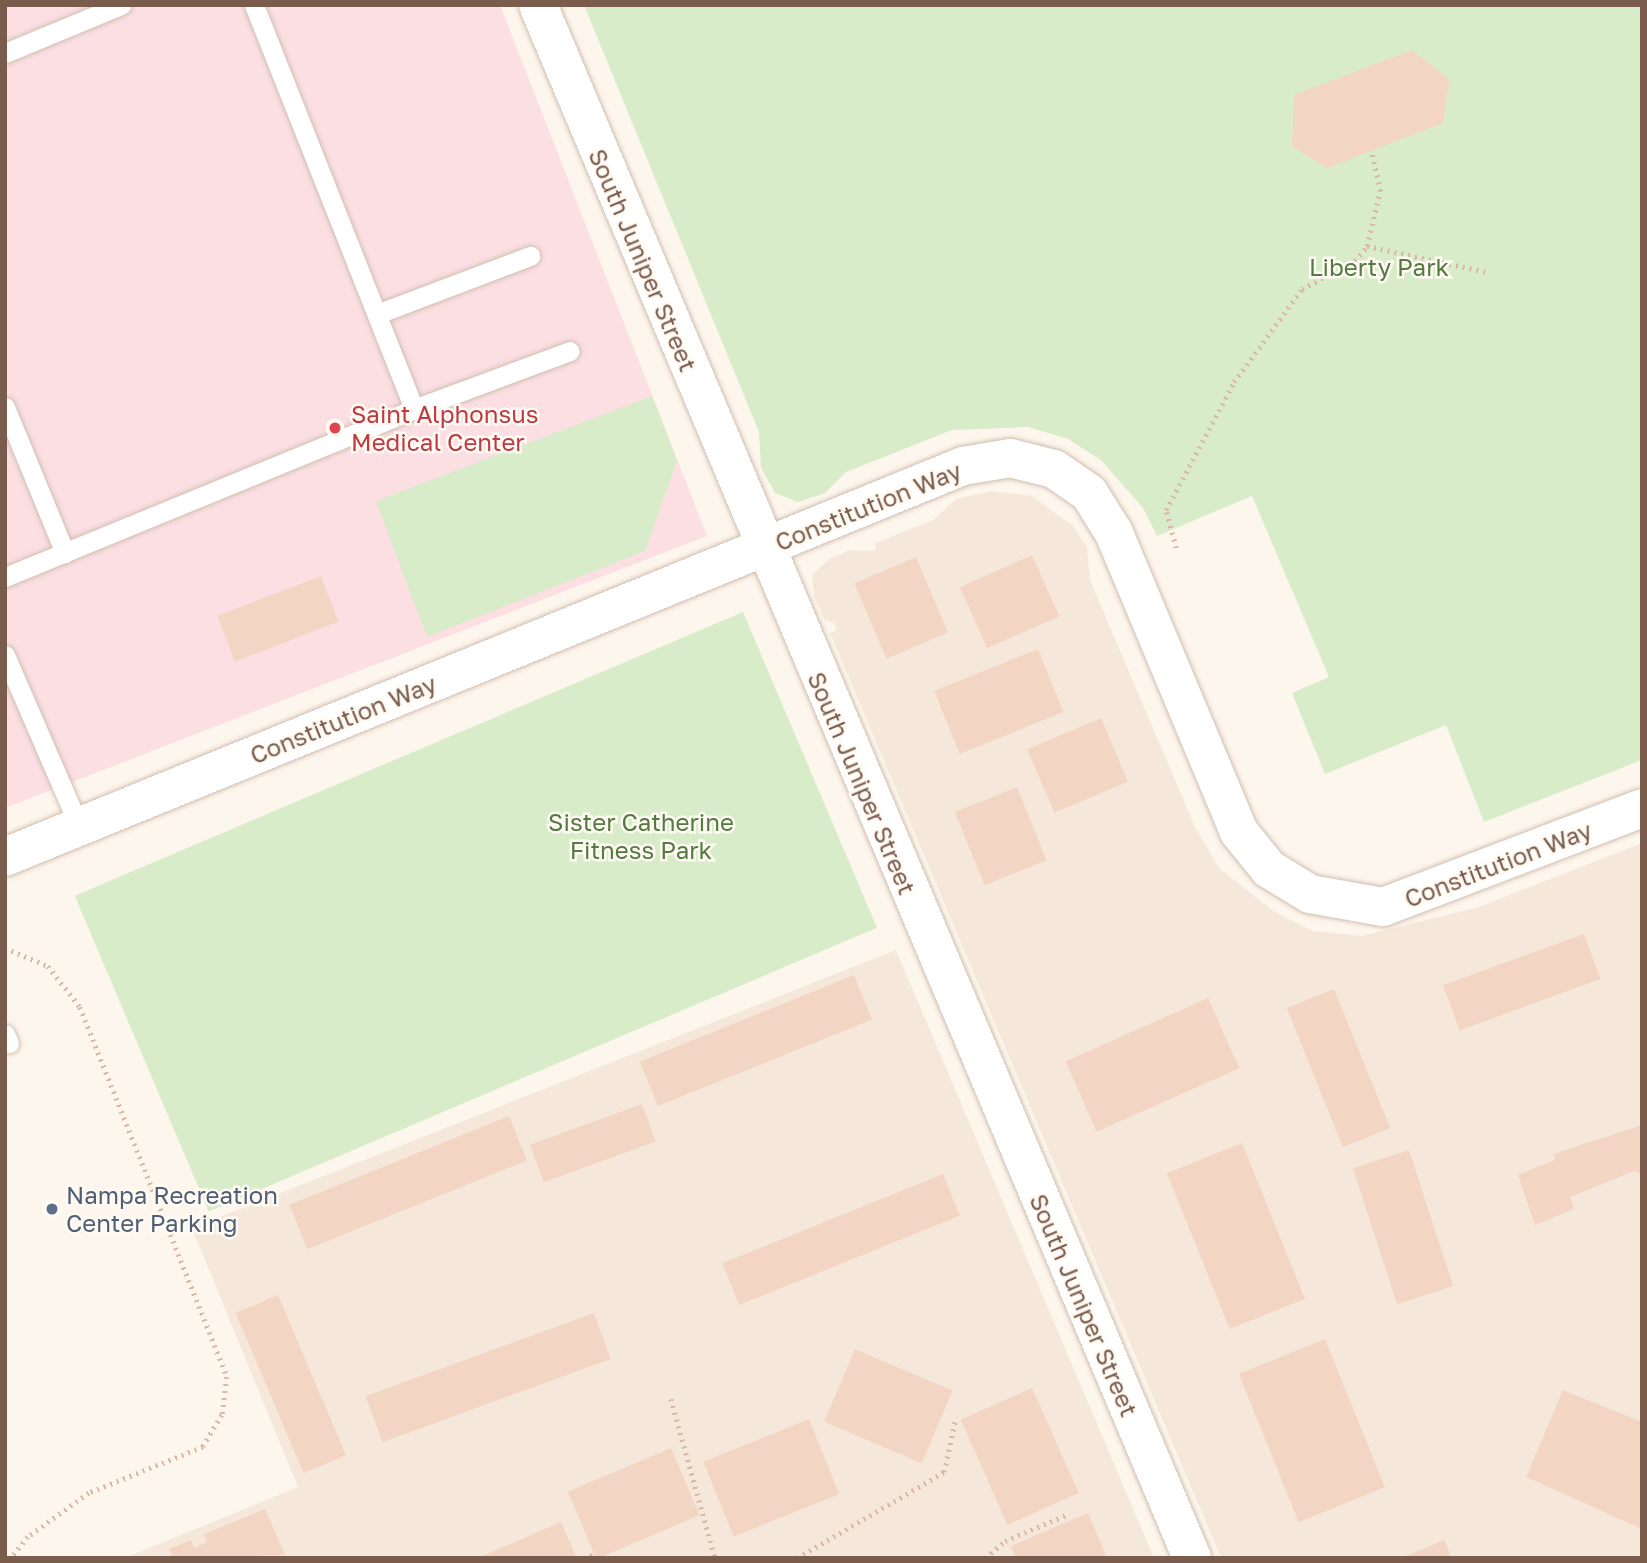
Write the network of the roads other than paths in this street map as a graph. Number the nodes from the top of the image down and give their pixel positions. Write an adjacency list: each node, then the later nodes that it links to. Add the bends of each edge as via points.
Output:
1 (121, 5): 4 (lane)
2 (254, 5): 6 (lane)
3 (538, 5): 10 (street, South Juniper Street)
4 (5, 53)
5 (530, 256): 6 (lane)
6 (377, 314): 9 (lane)
7 (570, 351): 9 (lane)
8 (5, 407): 11 (lane)
9 (414, 409): 11 (lane)
10 (763, 548): 14 (street, Constitution Way, via 963,466 1010,458 1054,470 1089,493 1114,533 1239,832 1269,869 1310,894 1383,907); 15 (street, Constitution Way); 17 (street, South Juniper Street)
11 (65, 553): 12 (lane)
12 (5, 577)
13 (5, 655): 15 (lane)
14 (1642, 808)
15 (79, 827): 16 (street, Constitution Way)
16 (5, 857)
17 (1192, 1558)

